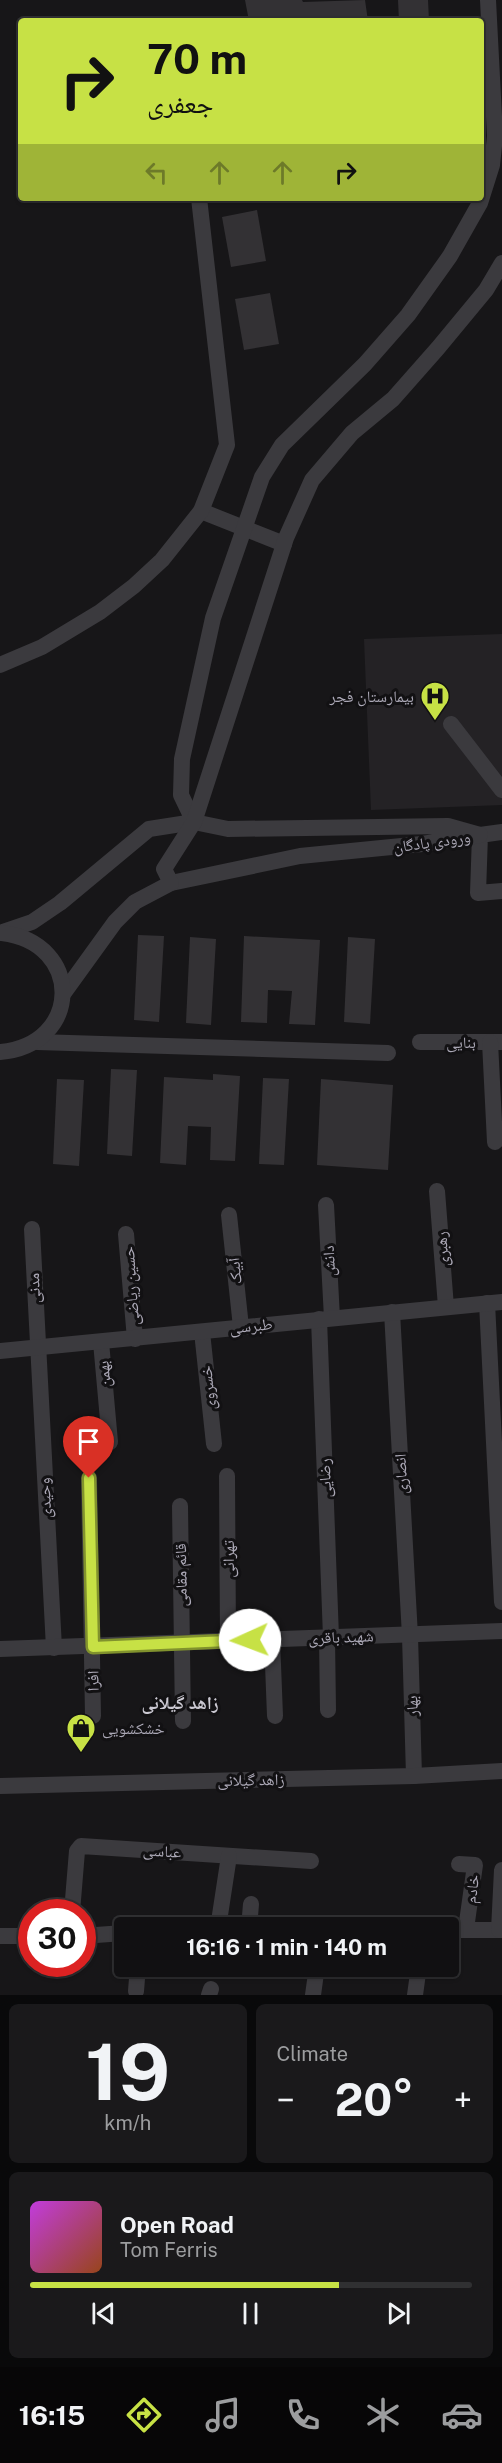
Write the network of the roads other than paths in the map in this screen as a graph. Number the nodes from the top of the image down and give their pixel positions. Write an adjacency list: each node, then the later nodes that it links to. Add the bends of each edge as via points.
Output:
1 (488, 0): 2 (street)
2 (488, 137): 3 (street, via 492,165)
3 (484, 190)
4 (199, 201): 7 (street, via 227,445)
5 (481, 201): 8 (street, via 450,256 408,315 282,445 262,477)
6 (502, 263): 9 (street, via 486,290 438,348 393,399 352,433 312,480)
7 (201, 511): 8 (street); 10 (street, via 162,560 134,586 42,647)
8 (243, 528): 9 (street); 13 (street, via 213,618 182,759 181,795)
9 (284, 544): 13 (street)
10 (0, 665)
11 (451, 724): 12 (street)
12 (502, 790)
13 (194, 822): 15 (street, ورودی پادگان, via 228,829 448,826); 16 (street, via 164,869); 18 (street, via 149,829 60,903 32,922)
14 (502, 832): 15 (street)
15 (480, 835): 16 (street, ورودی پادگان, via 300,856); 17 (street, via 478,893)
16 (171, 883): 19 (street, ورودی پادگان, via 135,902 115,922)
17 (502, 891)
18 (0, 933): 19 (street, via 19,935 37,943 60,974)
19 (63, 994): 20 (street, ورودی پادگان, via 55,1020)
20 (37, 1042): 23 (street); 24 (street)
21 (420, 1042): 22 (street, بنایی)
22 (496, 1042): 25 (street)
23 (0, 1052)
24 (388, 1053)
25 (495, 1142)
26 (438, 1191): 32 (street, رهبری)
27 (326, 1205): 34 (street, دانش)
28 (229, 1215): 35 (street, آبیک)
29 (32, 1229): 39 (street, مدنی)
30 (126, 1234): 37 (street, حسین ریاضی)
31 (495, 1302): 32 (street, طبرسی); 46 (street)
32 (446, 1307): 33 (street, طبرسی)
33 (392, 1312): 34 (street, طبرسی); 48 (street, انصاری)
34 (325, 1318): 35 (street, طبرسی); 49 (street, رضایی)
35 (241, 1327): 36 (street, طبرسی)
36 (202, 1332): 37 (street, طبرسی); 42 (street, خسروی)
37 (135, 1339): 38 (street, طبرسی)
38 (101, 1342): 39 (street, طبرسی); 41 (street, بهمن)
39 (37, 1348): 40 (street, طبرسی); 54 (street, وحیدی)
40 (0, 1351)
41 (110, 1442)
42 (213, 1444)
43 (227, 1476): 51 (street, تهرانی)
44 (89, 1478): 53 (street, افرا)
45 (180, 1506): 52 (street, قائم مقامی)
46 (502, 1602)
47 (502, 1631): 48 (street, شهید باقری)
48 (410, 1636): 49 (street, شهید باقری); 61 (street, بهار)
49 (329, 1637): 50 (street, شهید باقری); 56 (street, رضایی)
50 (272, 1640): 51 (street, شهید باقری); 58 (street)
51 (228, 1641): 52 (street, شهید باقری)
52 (183, 1643): 53 (street, شهید باقری); 59 (street, قائم مقامی)
53 (93, 1647): 54 (street, شهید باقری); 57 (street, افرا)
54 (54, 1648): 55 (street, شهید باقری)
55 (0, 1649)
56 (328, 1710)
57 (93, 1716)
58 (275, 1716)
59 (183, 1721)
60 (502, 1771): 61 (street, زاهد گیلانی)
61 (414, 1776): 62 (street, زاهد گیلانی)
62 (0, 1786)
63 (229, 1856): 64 (street, عباسی); 67 (street, عباسی, via 81,1846 76,1851); 69 (street)
64 (311, 1861)
65 (459, 1864): 72 (street, خادم, via 475,1865)
66 (502, 1870): 73 (street)
67 (73, 1899)
68 (250, 1904): 70 (street)
69 (220, 1917)
70 (249, 1917)
71 (459, 1929): 72 (street)
72 (466, 1929): 73 (street)
73 (501, 1930)
74 (114, 1934): 75 (street)
75 (96, 1935)
76 (0, 1936): 77 (street)
77 (18, 1936)
78 (137, 1977): 81 (street)
79 (315, 1977): 82 (street)
80 (417, 1977): 83 (street)
81 (136, 1991)
82 (312, 1995)
83 (415, 1995)

